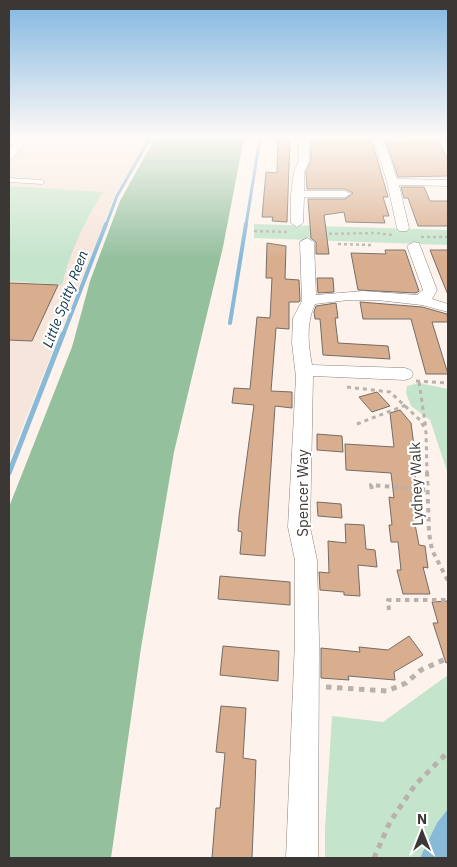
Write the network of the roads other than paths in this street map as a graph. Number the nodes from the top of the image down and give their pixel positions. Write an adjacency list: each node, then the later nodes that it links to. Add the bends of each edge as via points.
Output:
1 (298, 178): 7 (street)
2 (392, 178): 5 (street)
3 (9, 180): 4 (lane)
4 (42, 182)
5 (393, 182): 6 (street); 9 (street)
6 (448, 183)
7 (298, 194): 8 (street); 12 (street)
8 (345, 194)
9 (402, 232)
10 (414, 242): 11 (street, via 430,290)
11 (420, 300): 12 (street, via 352,296); 13 (street)
12 (308, 301): 14 (street, Spencer Way, via 301,318)
13 (448, 308)
14 (304, 370): 15 (street); 16 (street, Spencer Way, via 300,527 306,560)
15 (412, 378)
16 (302, 858)

